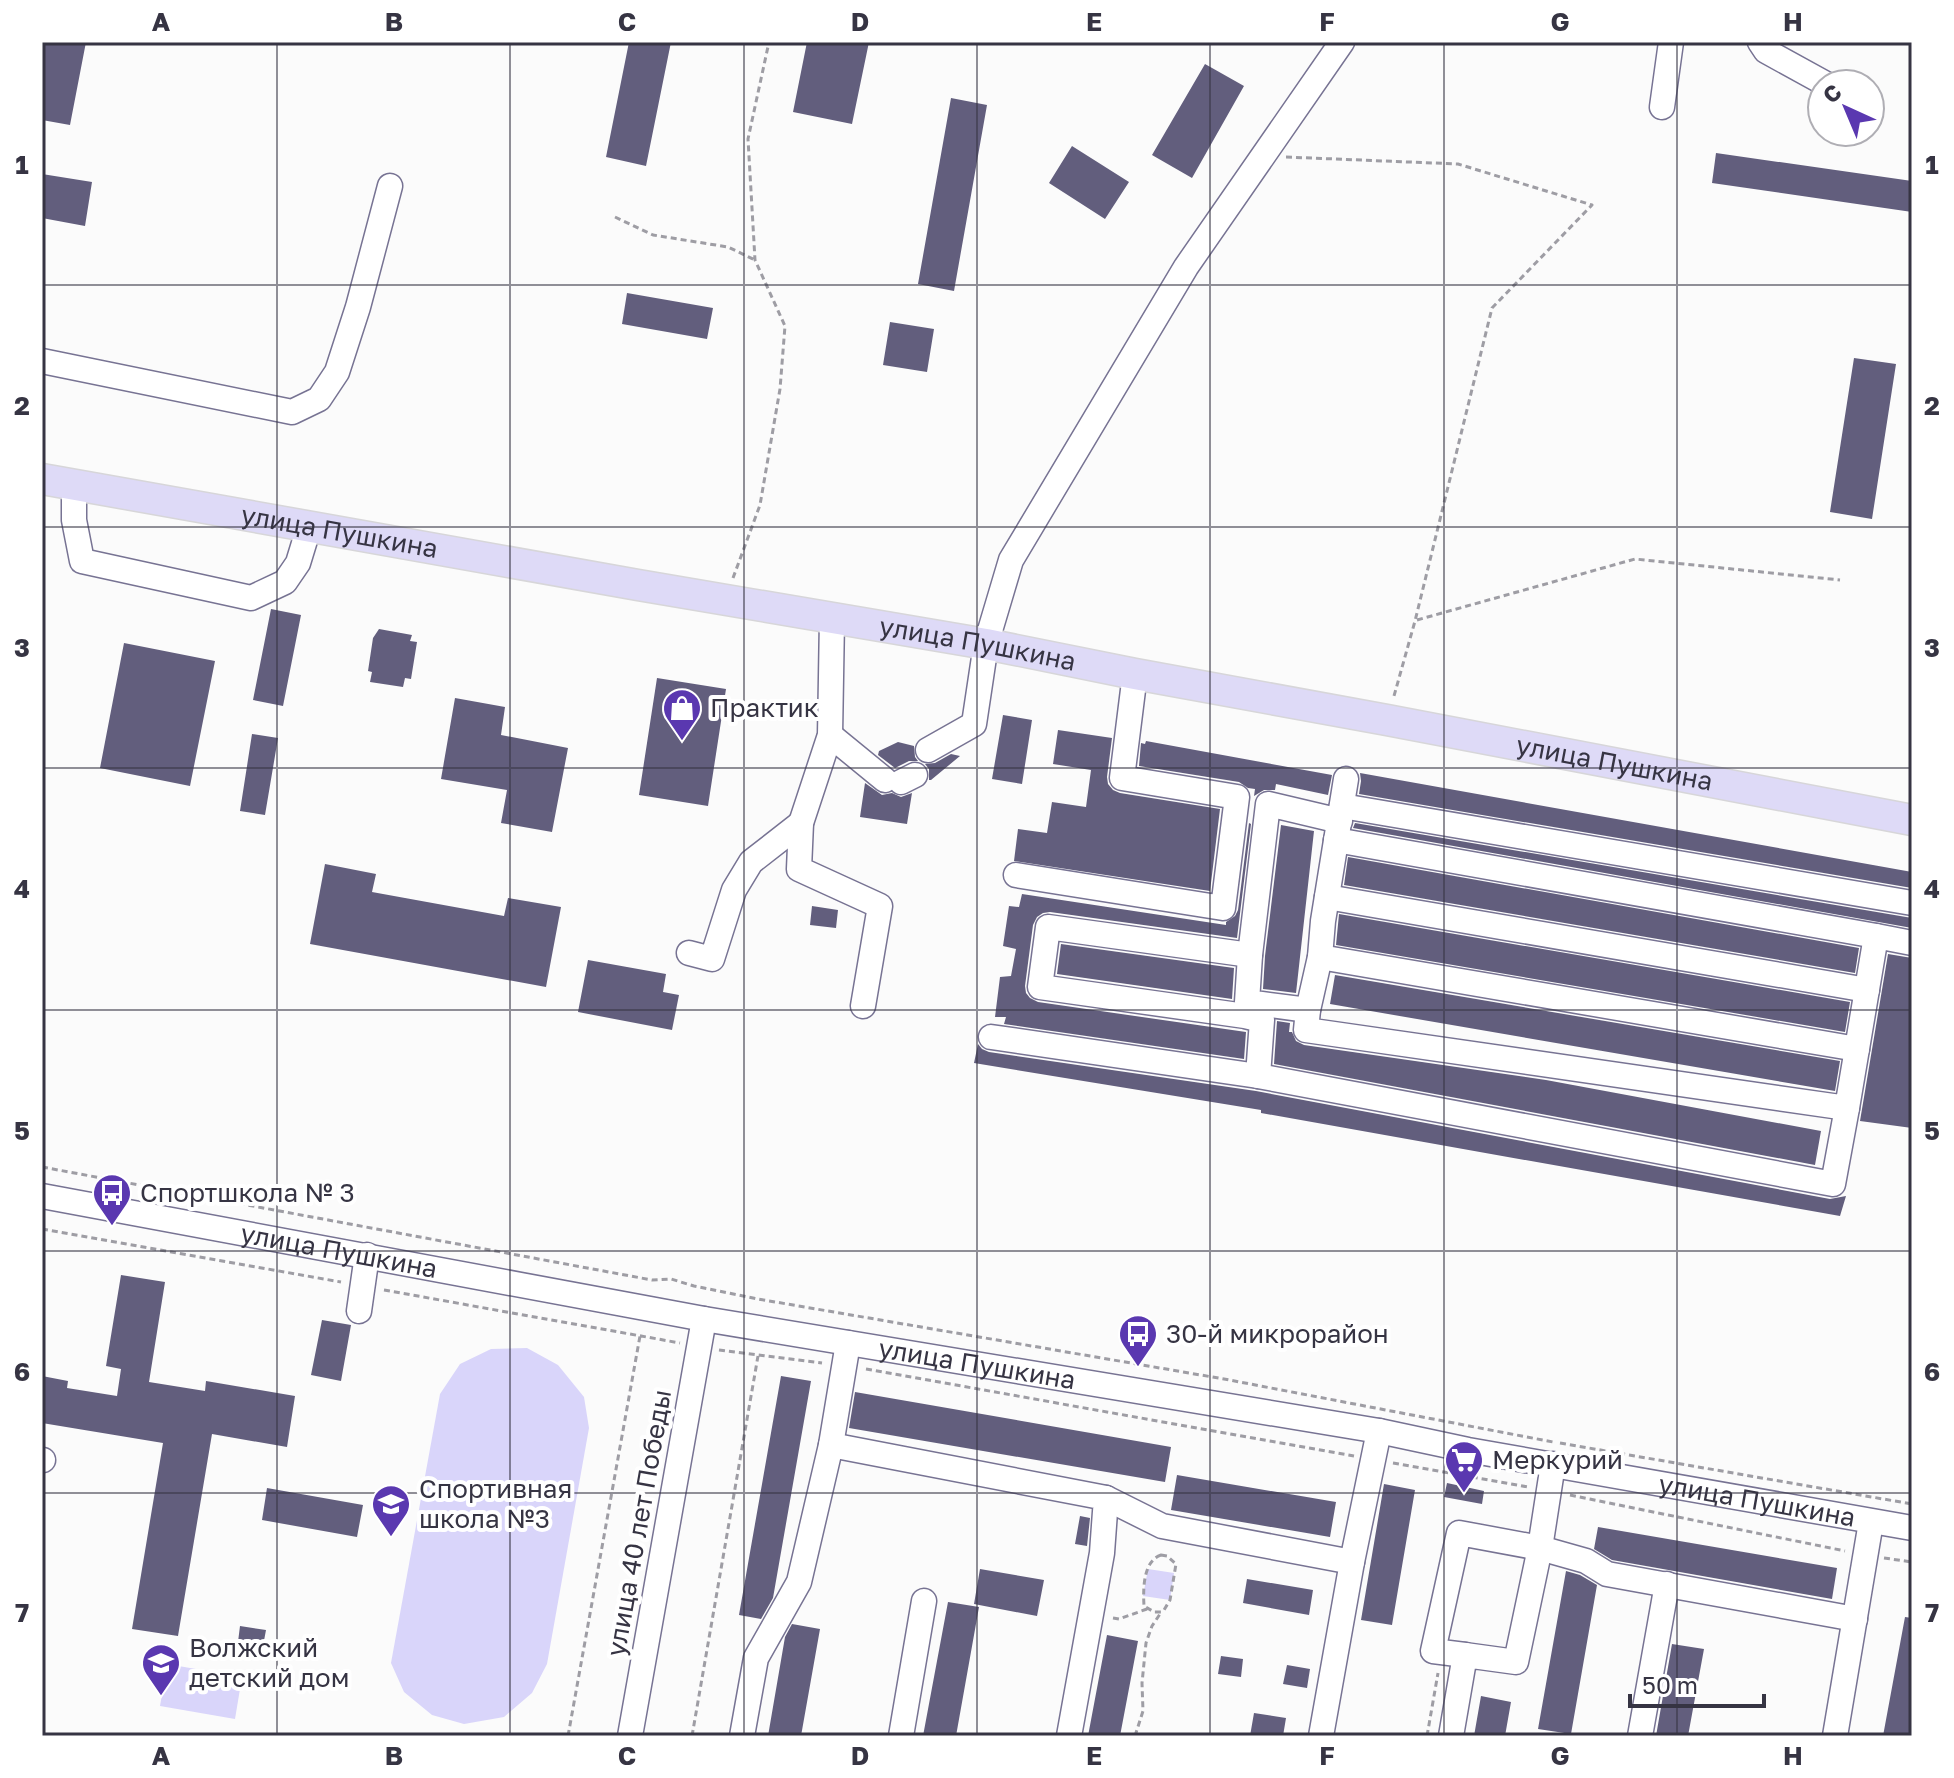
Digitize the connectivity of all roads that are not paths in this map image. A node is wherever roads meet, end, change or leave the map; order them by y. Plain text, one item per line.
1 (1342, 42) edge
2 (1671, 42) edge
3 (1760, 42) edge
4 (1806, 73) edge
5 (1662, 107) dead end
6 (390, 186) dead end
7 (42, 361) edge
8 (42, 479) edge
9 (74, 485) junction
10 (309, 527) junction
11 (832, 619) junction
12 (986, 644) junction
13 (1135, 674) junction
14 (830, 735) junction
15 (928, 750) dead end
16 (900, 779) dead end
17 (1346, 779) dead end
18 (1237, 797) junction
19 (1268, 804) junction
20 (1912, 820) edge
21 (1339, 822) junction
22 (801, 823) junction
23 (1016, 875) dead end
24 (1327, 897) junction
25 (1912, 903) edge
26 (1876, 936) junction
27 (1912, 943) edge
28 (689, 953) dead end
29 (1250, 955) junction
30 (1320, 957) junction
31 (1867, 990) junction
32 (863, 1006) dead end
33 (1246, 1009) junction
34 (1308, 1010) junction
35 (991, 1037) dead end
36 (1857, 1049) junction
37 (1258, 1076) junction
38 (1847, 1108) junction
39 (42, 1196) edge
40 (367, 1255) junction
41 (359, 1311) dead end
42 (704, 1319) junction
43 (846, 1354) junction
44 (1379, 1431) junction
45 (831, 1445) junction
46 (1553, 1464) junction
47 (1106, 1498) junction
48 (1871, 1522) junction
49 (1912, 1528) edge
50 (1540, 1548) junction
51 (1352, 1562) junction
52 (1667, 1584) junction
53 (924, 1601) dead end
54 (1855, 1619) junction
55 (1465, 1655) junction
56 (630, 1736) edge
57 (742, 1736) edge
58 (901, 1736) edge
59 (1069, 1736) edge
60 (1321, 1736) edge
61 (1451, 1736) edge
62 (1640, 1736) edge
63 (1835, 1736) edge

1 - 12 street
2 - 5 street
3 - 4 street
6 - 7 street
8 - 9 main road, улица Пушкина
9 - 10 main road, улица Пушкина
9 - 10 street
10 - 11 main road, улица Пушкина
11 - 12 main road, улица Пушкина
11 - 14 street
12 - 13 main road, улица Пушкина
12 - 15 street
13 - 18 street
13 - 20 main road, улица Пушкина
14 - 16 street
14 - 22 street
17 - 21 street
18 - 19 street
18 - 23 street
19 - 21 street
19 - 29 street
21 - 24 street
21 - 25 street
21 - 26 street
22 - 28 street
22 - 32 street
24 - 30 street
24 - 31 street
26 - 27 street
26 - 31 street
29 - 33 street
29 - 33 street
30 - 34 street
30 - 36 street
31 - 36 street
33 - 34 street
33 - 37 street
34 - 38 street
35 - 37 street
36 - 38 street
37 - 38 street
39 - 40 street, улица Пушкина
40 - 41 street
40 - 42 street, улица Пушкина
42 - 43 street, улица Пушкина
42 - 56 street, улица 40 лет Победы
43 - 44 street, улица Пушкина
43 - 45 street
44 - 46 street, улица Пушкина
44 - 51 street
45 - 47 street
45 - 57 street
46 - 48 street, улица Пушкина
46 - 50 street
47 - 51 street
47 - 59 street
48 - 49 street, улица Пушкина
48 - 54 street
50 - 52 street
50 - 55 street
50 - 55 street
51 - 60 street
52 - 54 street
52 - 62 street
53 - 58 street
54 - 63 street
55 - 61 street

